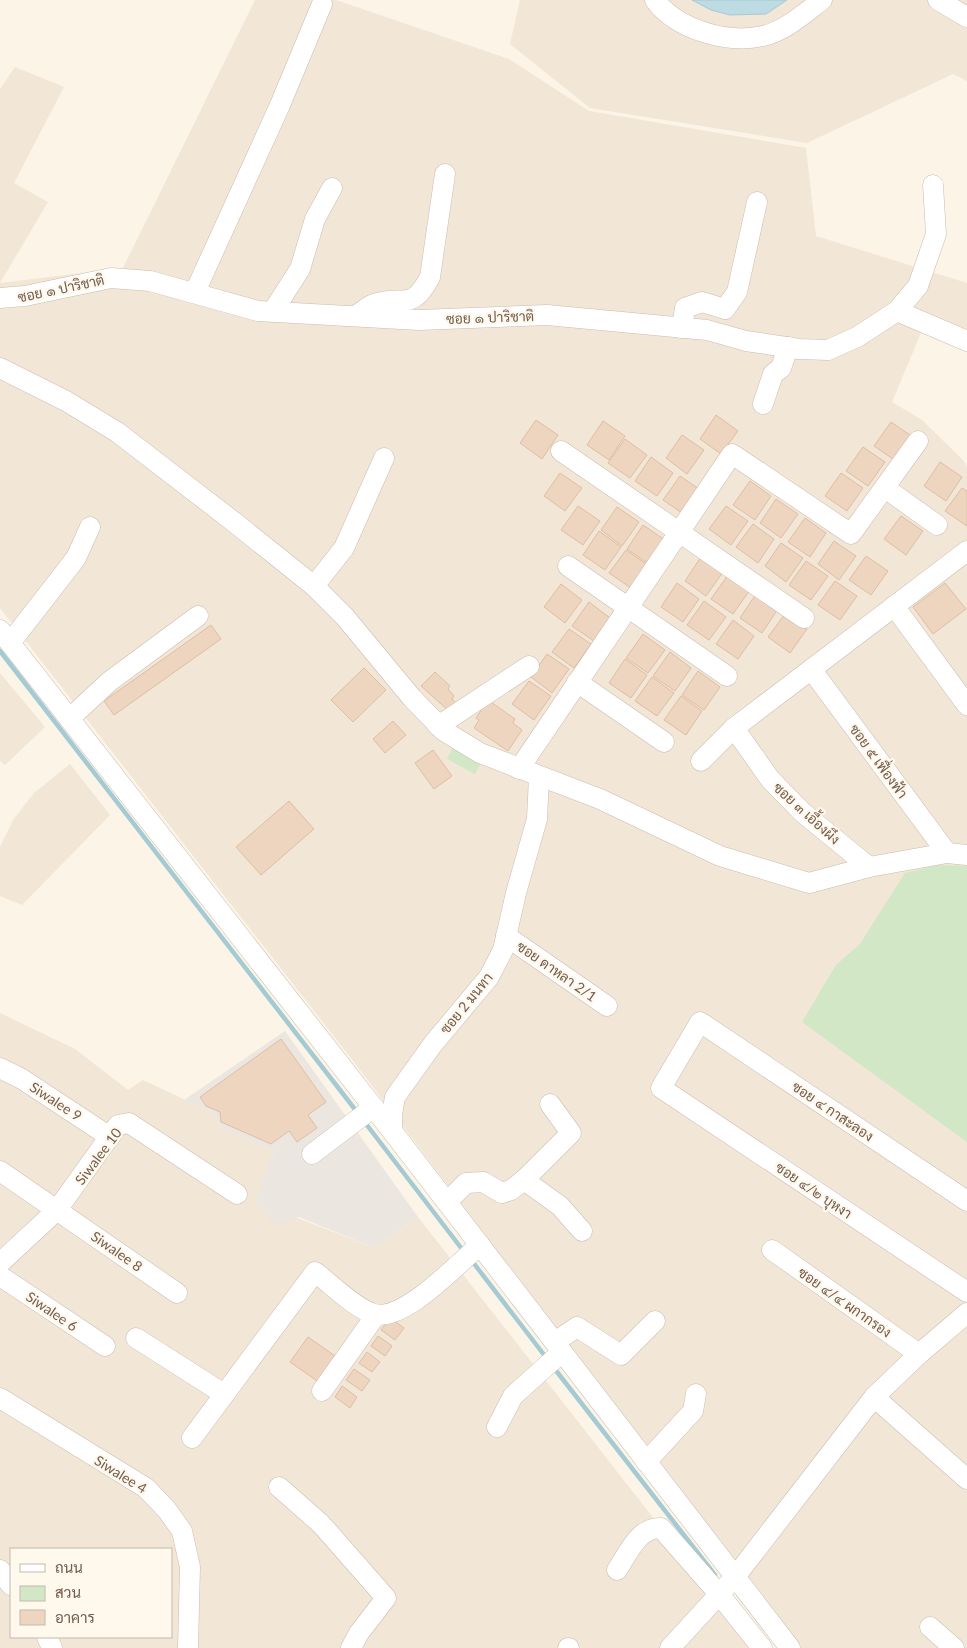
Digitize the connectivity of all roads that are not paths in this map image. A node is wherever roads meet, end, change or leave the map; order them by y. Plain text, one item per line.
1 (656, 0) edge
2 (822, 0) edge
3 (938, 0) edge
4 (322, 4) dead end
5 (967, 17) edge
6 (445, 174) dead end
7 (933, 185) dead end
8 (332, 188) dead end
9 (756, 202) dead end
10 (195, 292) junction
11 (0, 298) edge
12 (897, 310) junction
13 (273, 311) junction
14 (355, 316) junction
15 (682, 328) junction
16 (967, 341) edge
17 (788, 348) junction
18 (0, 368) edge
19 (763, 404) dead end
20 (918, 441) dead end
21 (561, 451) dead end
22 (384, 458) dead end
23 (885, 488) junction
24 (937, 525) dead end
25 (90, 527) dead end
26 (679, 532) junction
27 (967, 551) edge
28 (568, 566) dead end
29 (314, 586) junction
30 (629, 606) junction
31 (894, 606) junction
32 (198, 616) dead end
33 (804, 618) dead end
34 (5, 636) edge
35 (529, 666) dead end
36 (811, 668) junction
37 (727, 676) dead end
38 (577, 682) junction
39 (967, 705) edge
40 (69, 719) junction
41 (438, 726) junction
42 (734, 728) junction
43 (664, 742) dead end
44 (700, 761) dead end
45 (518, 769) junction
46 (539, 777) junction
47 (947, 852) junction
48 (967, 855) edge
49 (869, 867) junction
50 (506, 936) junction
51 (607, 1006) dead end
52 (0, 1068) edge
53 (661, 1088) joint
54 (550, 1104) dead end
55 (370, 1110) junction
56 (392, 1131) junction
57 (110, 1137) junction
58 (312, 1154) dead end
59 (0, 1171) edge
60 (524, 1180) junction
61 (237, 1194) dead end
62 (967, 1201) edge
63 (447, 1202) junction
64 (57, 1210) junction
65 (582, 1231) dead end
66 (772, 1250) dead end
67 (472, 1253) junction
68 (0, 1263) edge
69 (0, 1276) edge
70 (967, 1292) edge
71 (177, 1293) dead end
72 (376, 1314) junction
73 (655, 1321) dead end
74 (963, 1324) edge
75 (136, 1338) dead end
76 (104, 1346) dead end
77 (558, 1347) junction
78 (918, 1354) junction
79 (322, 1392) dead end
80 (224, 1394) junction
81 (696, 1394) dead end
82 (874, 1397) junction
83 (0, 1398) edge
84 (497, 1427) dead end
85 (192, 1438) dead end
86 (646, 1462) junction
87 (967, 1479) edge
88 (278, 1487) dead end
89 (0, 1570) edge
90 (617, 1570) dead end
91 (734, 1577) junction
92 (10, 1584) edge
93 (719, 1594) junction
94 (930, 1627) dead end
95 (188, 1648) edge
96 (351, 1648) edge
97 (670, 1648) edge
98 (762, 1648) edge
99 (790, 1648) edge
100 (954, 1648) edge

1 - 2 street
3 - 5 street
4 - 10 street
6 - 14 street
7 - 12 street, ซอย ๑ ปาริชาติ
8 - 13 street
9 - 15 street
10 - 11 street, ซอย ๑ ปาริชาติ
10 - 13 street, ซอย ๑ ปาริชาติ
12 - 16 street
12 - 17 street, ซอย ๑ ปาริชาติ
13 - 14 street, ซอย ๑ ปาริชาติ
14 - 15 street, ซอย ๑ ปาริชาติ
15 - 17 street, ซอย ๑ ปาริชาติ
17 - 19 street
18 - 29 street
20 - 23 street
21 - 26 street
22 - 29 street
23 - 24 street
23 - 26 street
25 - 34 street
26 - 30 street
26 - 33 street
27 - 31 street
28 - 30 street
29 - 41 street
30 - 37 street
30 - 38 street
31 - 36 street
31 - 39 street
32 - 40 street
34 - 40 street
35 - 41 street
36 - 42 street
36 - 47 street, ซอย ๕ เฟื่องฟ้า
38 - 43 street
38 - 45 street
40 - 55 street
41 - 45 street
42 - 44 street
42 - 49 street, ซอย ๓ เอื้องผึง
45 - 46 street
46 - 49 street
46 - 50 street, ซอย 2 มนทา
47 - 48 street
47 - 49 street
50 - 51 street, ซอย ดาหลา 2/1
50 - 56 street, ซอย 2 มนทา
52 - 57 street, Siwalee 9
53 - 62 street, ซอย ๔ กาสะลอง
53 - 70 street, ซอย ๔/๒ บุหงา
54 - 60 street
55 - 56 street
55 - 58 street
56 - 63 street
57 - 61 street, Siwalee 10
57 - 64 street, Siwalee 10
59 - 64 street, Siwalee 8
60 - 63 street
60 - 65 street
63 - 67 street
64 - 68 street, Siwalee 10
64 - 71 street, Siwalee 8
66 - 78 street, ซอย ๔/๔ ผกากรอง
67 - 72 street
67 - 77 street
69 - 76 street, Siwalee 6
72 - 79 street
72 - 80 street
73 - 77 street
74 - 78 street
75 - 80 street
77 - 84 street
77 - 86 street
78 - 82 street
80 - 85 street
81 - 86 street
82 - 87 street
82 - 91 street
83 - 95 street, Siwalee 4
86 - 91 street
88 - 96 street
89 - 92 street
90 - 93 street
91 - 93 street
91 - 99 street
93 - 97 street
93 - 98 street
94 - 100 street

